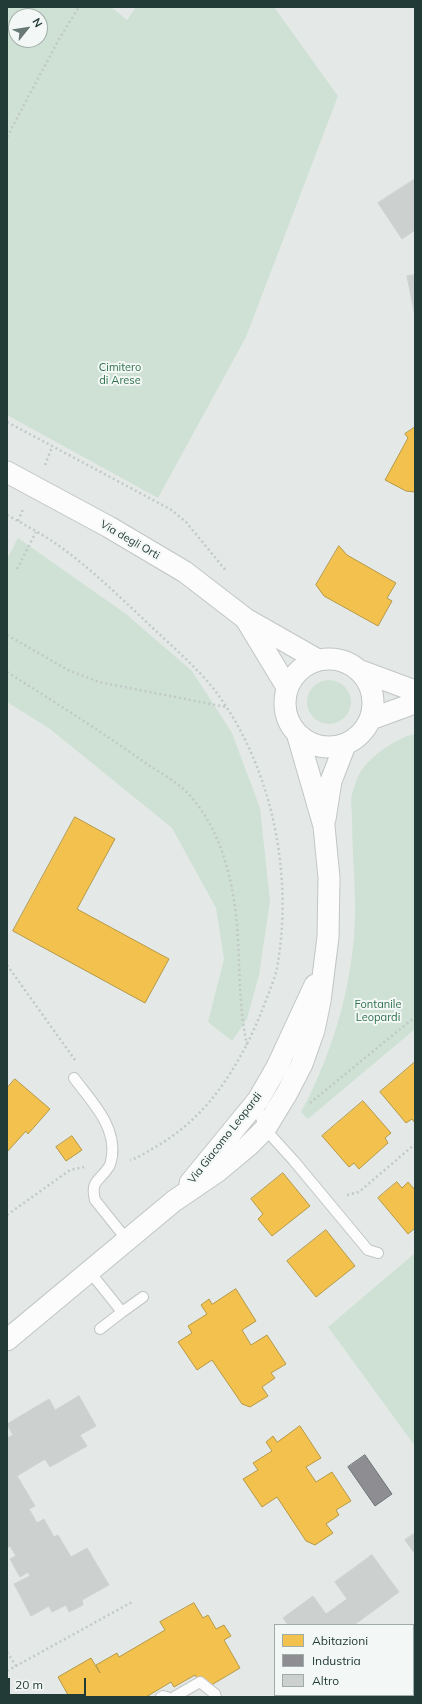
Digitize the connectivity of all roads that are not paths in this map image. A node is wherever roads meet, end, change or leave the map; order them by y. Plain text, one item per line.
1 (7, 472) edge
2 (246, 619) junction
3 (318, 660) junction
4 (361, 671) junction
5 (287, 687) junction
6 (414, 692) edge
7 (371, 718) junction
8 (298, 736) junction
9 (345, 745) junction
10 (324, 826) junction
11 (324, 965) junction
12 (74, 1078) dead end
13 (258, 1100) junction
14 (265, 1130) junction
15 (174, 1201) junction
16 (128, 1240) junction
17 (378, 1253) dead end
18 (90, 1272) junction
19 (144, 1297) dead end
20 (122, 1312) junction
21 (100, 1329) dead end
22 (7, 1340) edge
23 (161, 1697) edge
24 (167, 1697) edge
25 (174, 1697) edge
26 (216, 1697) edge

1 - 2 street, Via degli Orti
2 - 3 street, Via degli Orti
2 - 5 street, Via degli Orti
3 - 4 street
3 - 5 street
4 - 6 street
4 - 7 street
5 - 8 street
6 - 7 street
7 - 9 street
8 - 9 street
8 - 10 street, Via Giacomo Leopardi
9 - 10 street, Via Giacomo Leopardi
10 - 11 street, Via Giacomo Leopardi
11 - 13 street, Via Giacomo Leopardi
11 - 14 street, Via Giacomo Leopardi
12 - 16 lane
13 - 14 lane
13 - 15 street, Via Giacomo Leopardi
14 - 15 street, Via Giacomo Leopardi
14 - 17 lane
15 - 16 street, Via Giacomo Leopardi
16 - 18 street, Via Giacomo Leopardi
18 - 20 lane
18 - 22 street, Via Giacomo Leopardi
19 - 20 lane
20 - 21 lane
23 - 24 lane
25 - 26 lane

